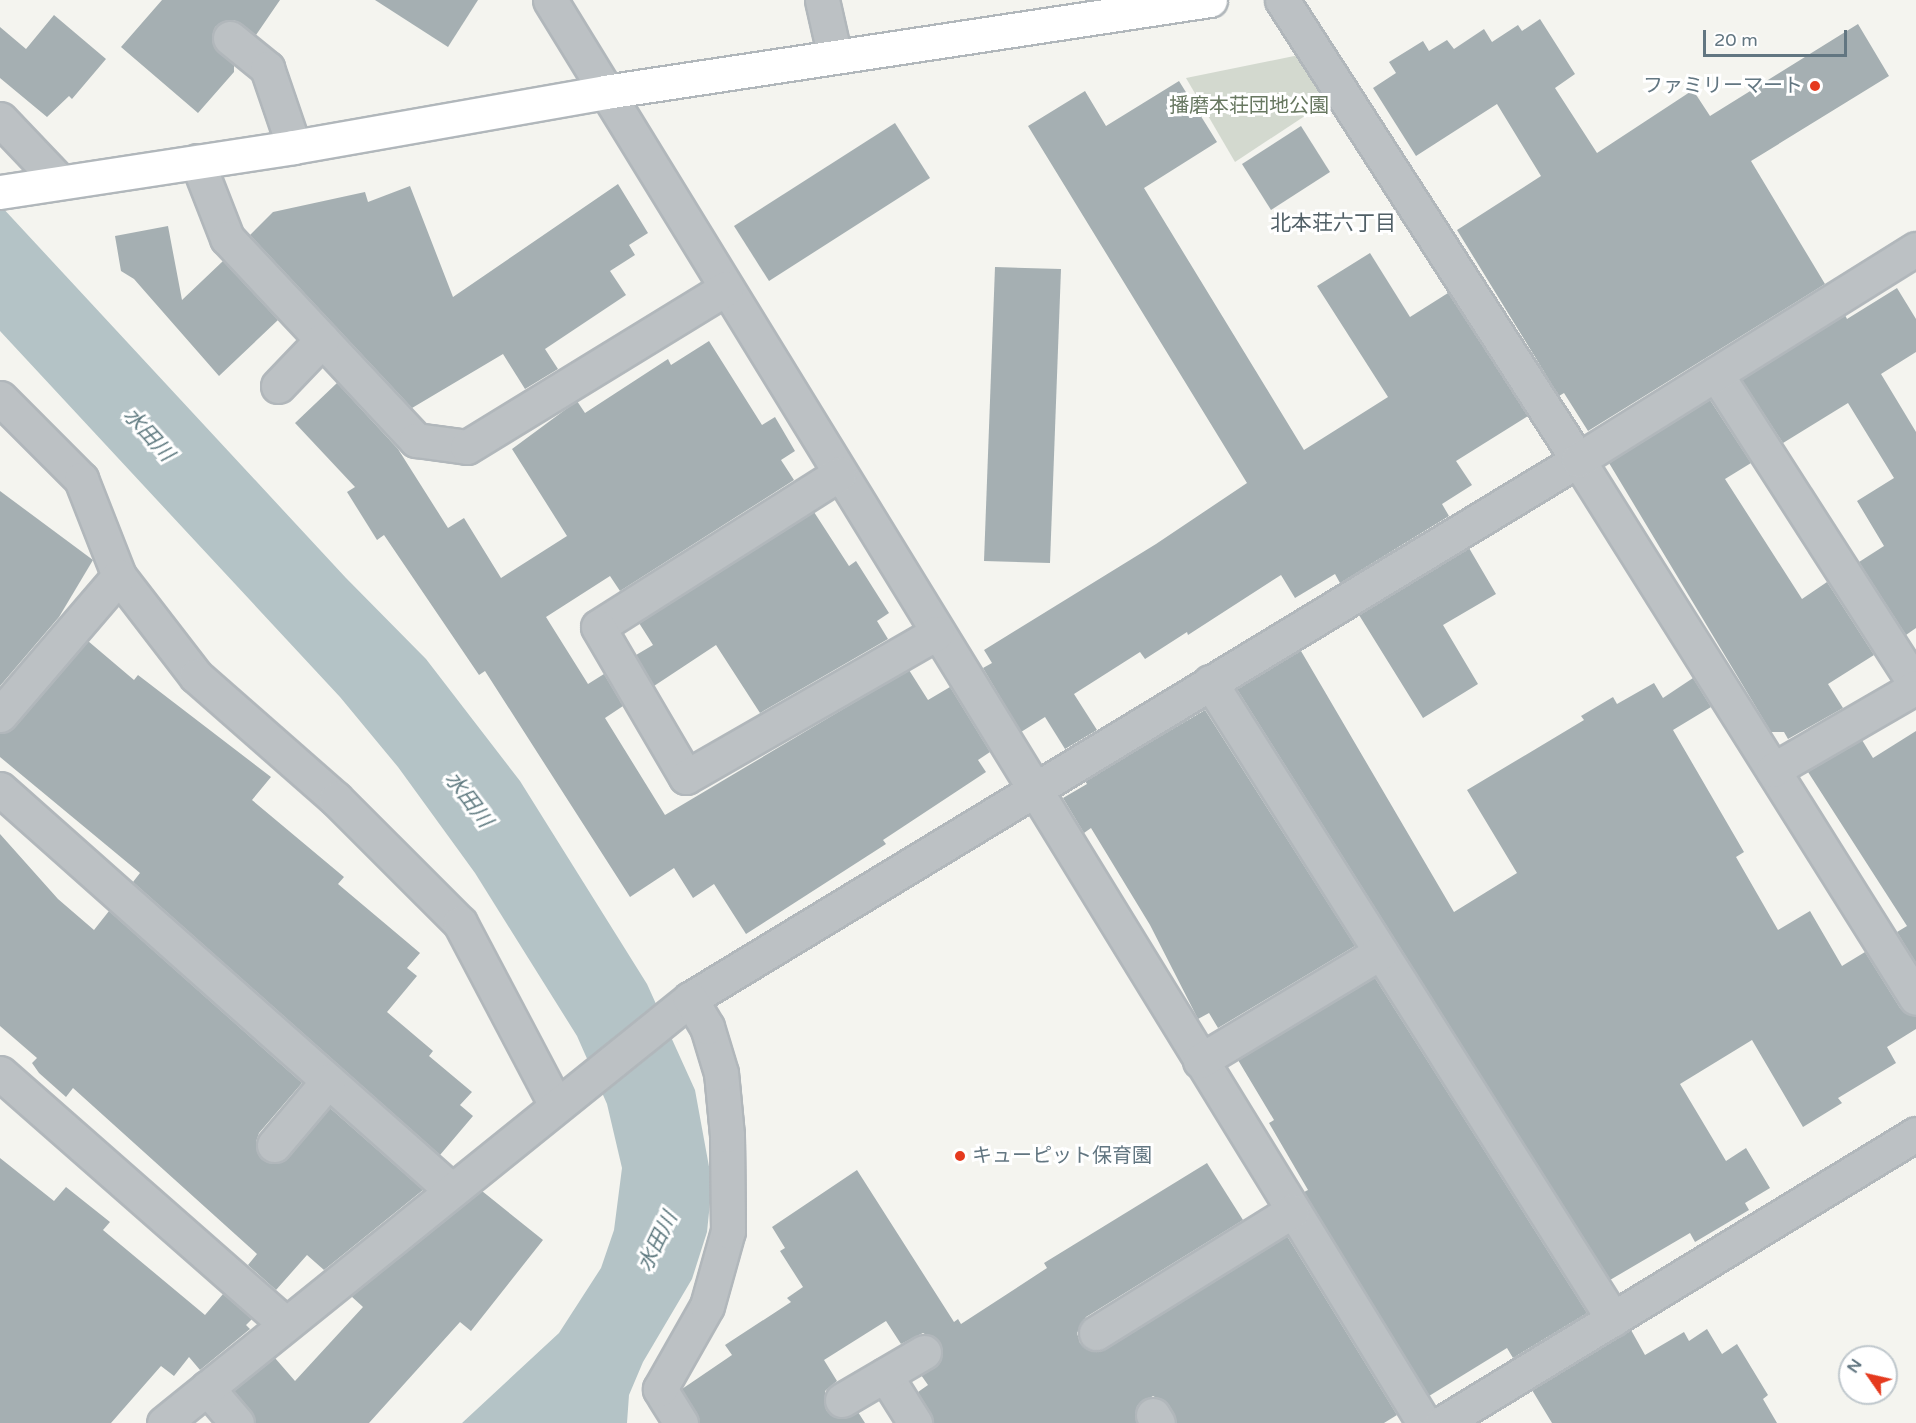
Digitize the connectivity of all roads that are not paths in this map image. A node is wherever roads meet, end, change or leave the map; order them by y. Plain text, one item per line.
1 (550, 0) edge
2 (822, 0) edge
3 (1210, 0) edge
4 (1282, 0) edge
5 (230, 38) dead end
6 (836, 57) junction
7 (605, 92) junction
8 (0, 119) edge
9 (294, 147) junction
10 (198, 161) junction
11 (60, 182) junction
12 (0, 192) edge
13 (1916, 249) edge
14 (726, 288) junction
15 (322, 340) junction
16 (1716, 374) junction
17 (278, 386) dead end
18 (0, 398) edge
19 (1578, 460) junction
20 (839, 474) junction
21 (118, 576) junction
22 (936, 633) junction
23 (1210, 682) junction
24 (1916, 687) edge
25 (0, 715) edge
26 (1773, 770) junction
27 (0, 789) edge
28 (1032, 790) junction
29 (1381, 952) junction
30 (1916, 998) edge
31 (690, 999) junction
32 (1200, 1061) junction
33 (0, 1073) edge
34 (328, 1081) junction
35 (555, 1103) junction
36 (1916, 1134) edge
37 (274, 1145) dead end
38 (450, 1190) junction
39 (1292, 1211) junction
40 (1613, 1319) junction
41 (285, 1323) junction
42 (1096, 1333) dead end
43 (924, 1352) dead end
44 (885, 1375) junction
45 (207, 1388) junction
46 (842, 1400) dead end
47 (164, 1423) edge
48 (237, 1423) edge
49 (681, 1423) edge
50 (915, 1423) edge
51 (1424, 1423) edge
52 (1442, 1423) edge

1 - 7 street
2 - 6 street
3 - 6 street
4 - 19 street
5 - 9 street
6 - 7 street
7 - 9 street
7 - 14 street
8 - 11 street
9 - 10 street
10 - 11 street
10 - 15 street
11 - 12 street
13 - 16 street
14 - 15 street
14 - 20 street
15 - 17 street
16 - 19 street
16 - 24 street
18 - 21 street
19 - 23 street
19 - 26 street
20 - 22 street
20 - 22 street
21 - 25 street
21 - 35 street
22 - 28 street
23 - 28 street
23 - 29 street
24 - 26 street
26 - 30 street
27 - 34 street
28 - 31 street
28 - 32 street
29 - 32 street
29 - 40 street
31 - 35 street
31 - 49 street
32 - 39 street
33 - 41 street
34 - 37 street
34 - 38 street
35 - 38 street
36 - 40 street
38 - 41 street
39 - 42 street
39 - 51 street
40 - 52 street
41 - 45 street
43 - 44 street
44 - 46 street
44 - 50 street
45 - 47 street
45 - 48 street

